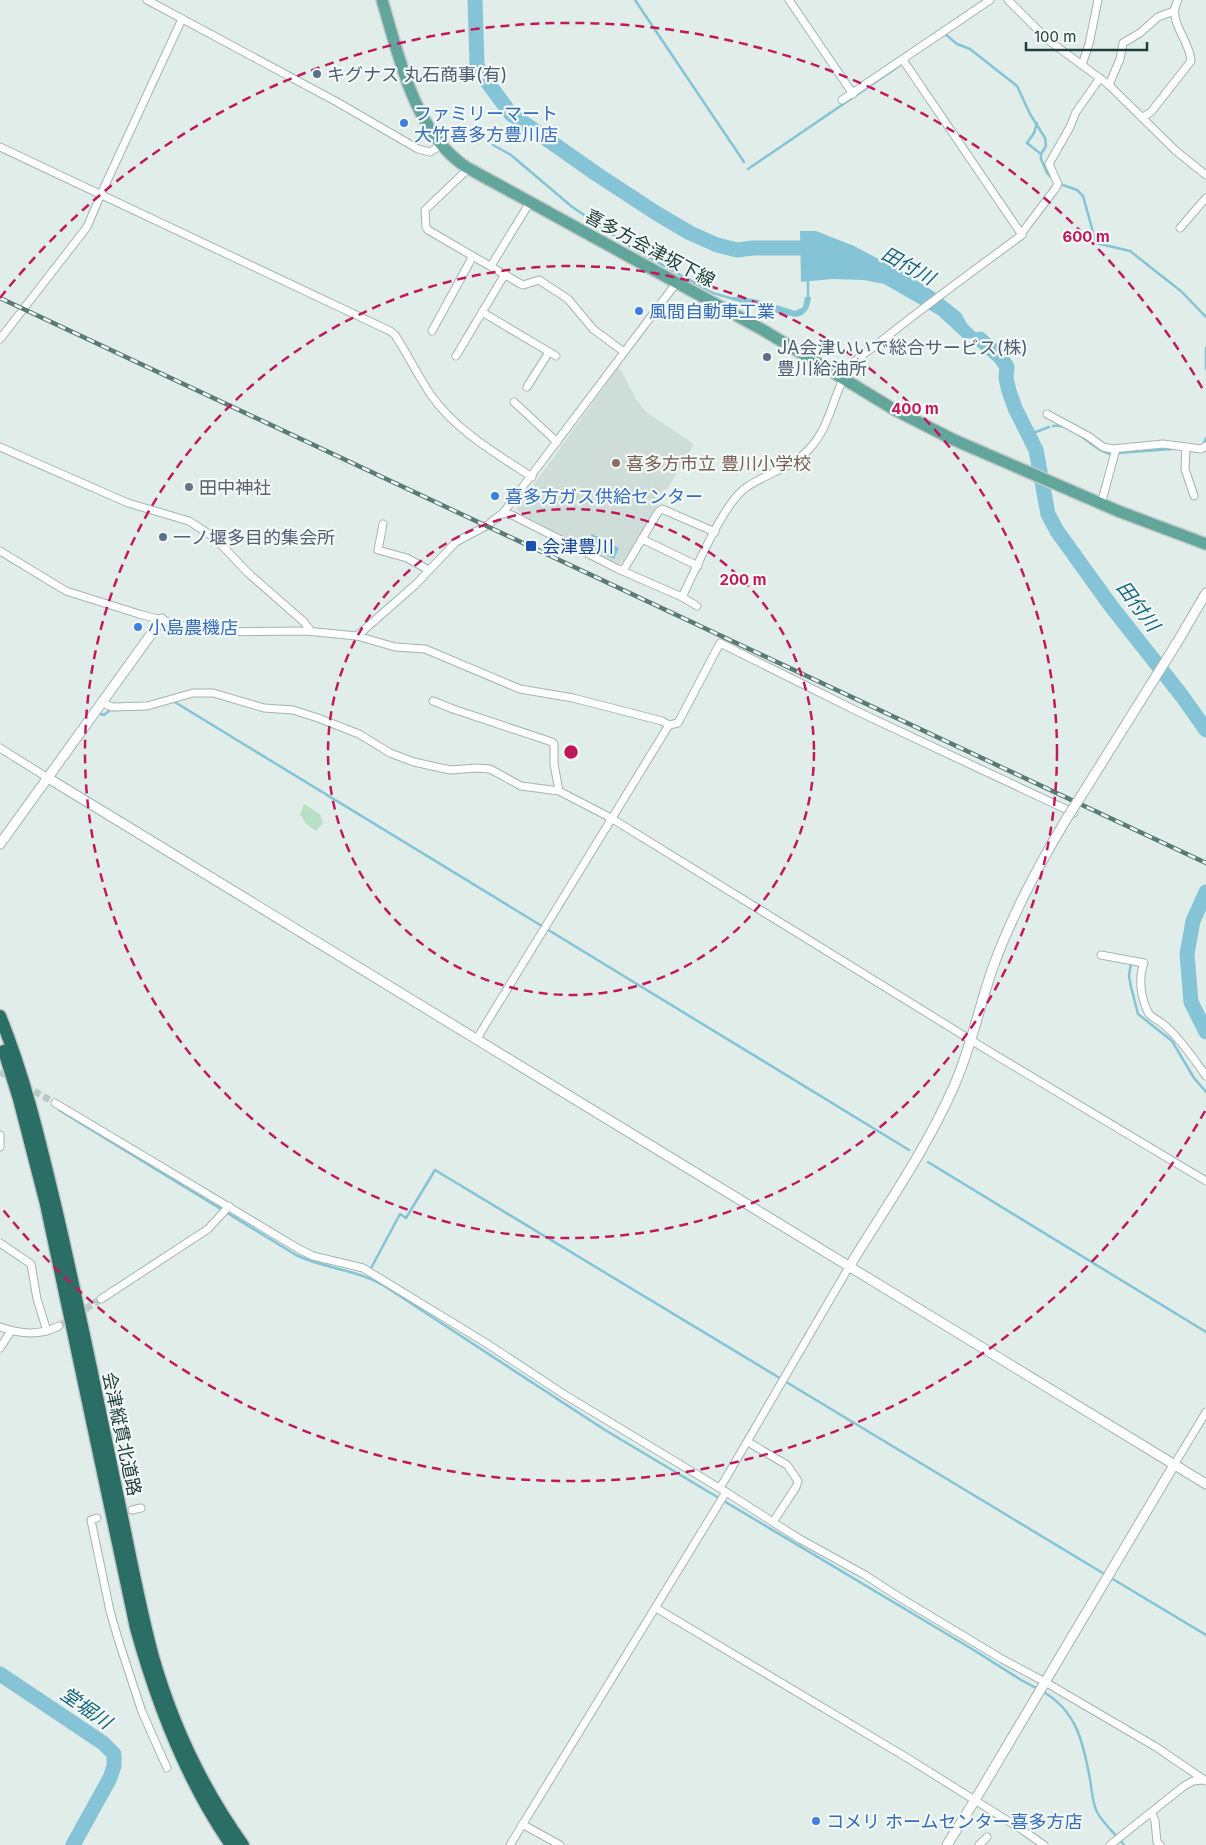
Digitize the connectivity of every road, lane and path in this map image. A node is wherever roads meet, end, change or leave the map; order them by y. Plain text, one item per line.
1 (146, 0) edge
2 (382, 0) edge
3 (789, 0) edge
4 (990, 0) edge
5 (1008, 0) edge
6 (1098, 0) edge
7 (1178, 0) edge
8 (1174, 11) junction
9 (182, 19) junction
10 (903, 60) junction
11 (1082, 65) junction
12 (1100, 78) junction
13 (1109, 85) junction
14 (853, 94) junction
15 (842, 100) dead end
16 (1143, 118) junction
17 (441, 145) junction
18 (0, 147) edge
19 (468, 168) junction
20 (1206, 175) edge
21 (101, 194) junction
22 (1206, 198) edge
23 (530, 202) junction
24 (1180, 228) dead end
25 (1021, 234) junction
26 (473, 256) junction
27 (491, 266) junction
28 (505, 274) junction
29 (677, 282) junction
30 (482, 312) junction
31 (432, 331) dead end
32 (0, 339) edge
33 (624, 352) junction
34 (456, 356) dead end
35 (844, 379) junction
36 (527, 387) dead end
37 (514, 402) dead end
38 (1047, 414) dead end
39 (557, 442) junction
40 (1206, 446) edge
41 (0, 447) edge
42 (1186, 447) junction
43 (1116, 448) junction
44 (532, 476) junction
45 (1194, 496) dead end
46 (1101, 504) junction
47 (504, 513) junction
48 (383, 524) dead end
49 (715, 532) junction
50 (642, 539) junction
51 (1206, 544) edge
52 (0, 551) edge
53 (698, 566) junction
54 (429, 570) junction
55 (623, 571) junction
56 (1206, 592) edge
57 (682, 597) junction
58 (697, 606) dead end
59 (162, 619) junction
60 (311, 631) junction
61 (357, 636) junction
62 (433, 701) dead end
63 (103, 703) junction
64 (669, 725) junction
65 (0, 748) edge
66 (48, 778) junction
67 (559, 791) junction
68 (1070, 815) junction
69 (611, 818) junction
70 (0, 844) edge
71 (1101, 955) dead end
72 (0, 1016) edge
73 (0, 1038) edge
74 (476, 1040) junction
75 (970, 1040) junction
76 (1206, 1076) edge
77 (55, 1103) tunnel mouth
78 (0, 1135) edge
79 (0, 1147) edge
80 (1206, 1182) edge
81 (229, 1206) junction
82 (0, 1243) edge
83 (849, 1267) junction
84 (101, 1299) tunnel mouth
85 (0, 1326) edge
86 (59, 1326) tunnel mouth
87 (11, 1331) junction
88 (47, 1331) junction
89 (0, 1348) edge
90 (1206, 1412) edge
91 (748, 1442) junction
92 (1174, 1465) junction
93 (1206, 1484) edge
94 (723, 1490) junction
95 (140, 1508) dead end
96 (132, 1510) dead end
97 (98, 1518) dead end
98 (773, 1522) junction
99 (656, 1608) junction
100 (1045, 1682) junction
101 (166, 1768) dead end
102 (1206, 1781) edge
103 (975, 1800) junction
104 (1152, 1813) junction
105 (522, 1824) junction
106 (987, 1836) dead end
107 (232, 1845) edge
108 (243, 1845) edge
109 (510, 1845) edge
110 (560, 1845) edge
111 (947, 1845) edge
112 (979, 1845) edge
113 (1044, 1845) edge
114 (1110, 1845) edge
115 (1160, 1845) edge

1 - 9 street
2 - 17 main road, 喜多方会津坂下線
3 - 14 street
4 - 10 street
5 - 11 street
6 - 11 street
7 - 8 street
8 - 13 street
8 - 16 street
9 - 17 street
9 - 21 street
10 - 14 street
10 - 25 street
11 - 12 street
12 - 13 street
12 - 25 street
13 - 16 street
14 - 15 street
16 - 20 street
17 - 19 main road, 喜多方会津坂下線
18 - 21 street
19 - 23 main road, 喜多方会津坂下線
19 - 26 street
21 - 32 street
21 - 44 street
22 - 24 street
23 - 27 street
23 - 29 main road, 喜多方会津坂下線
25 - 35 street
26 - 27 street
26 - 31 street
27 - 28 street
28 - 30 street
28 - 33 street
29 - 33 street
29 - 35 main road, 喜多方会津坂下線
30 - 34 street
30 - 36 street
33 - 39 street
35 - 46 main road, 喜多方会津坂下線
35 - 49 street
37 - 39 street
38 - 43 street
39 - 44 street
40 - 42 street
41 - 60 street
42 - 43 street
42 - 45 street
43 - 46 street
44 - 47 street
46 - 51 main road, 喜多方会津坂下線
47 - 54 street
47 - 55 street
48 - 54 street
49 - 50 street
49 - 53 street
50 - 53 street
50 - 55 street
52 - 59 street
53 - 57 street
54 - 61 street
55 - 57 street
56 - 68 street, bridge
57 - 58 street
59 - 60 street
59 - 63 street
60 - 61 street
61 - 64 street
62 - 67 street
63 - 66 street
63 - 67 street
64 - 68 street
64 - 69 street
65 - 66 street
66 - 70 street
66 - 74 street
67 - 69 street
68 - 75 street
69 - 74 street
69 - 75 street
71 - 76 street
72 - 108 highway, 会津縦貫北道路
73 - 107 highway, 会津縦貫北道路
74 - 83 street
75 - 80 street
75 - 83 street
77 - 81 street
78 - 79 street
81 - 84 street
81 - 94 street
82 - 88 street
83 - 91 street
83 - 92 street
85 - 87 street
86 - 88 street
87 - 88 street
87 - 89 street
90 - 92 street
91 - 94 street
91 - 98 street
92 - 93 street
92 - 100 street
94 - 98 street
94 - 99 street
95 - 96 street
97 - 101 street
98 - 100 street
99 - 103 street
99 - 105 street
100 - 102 street
100 - 103 street
102 - 104 street
103 - 111 street
103 - 113 street
104 - 114 street
104 - 115 street
105 - 109 street
105 - 110 street
106 - 112 street

